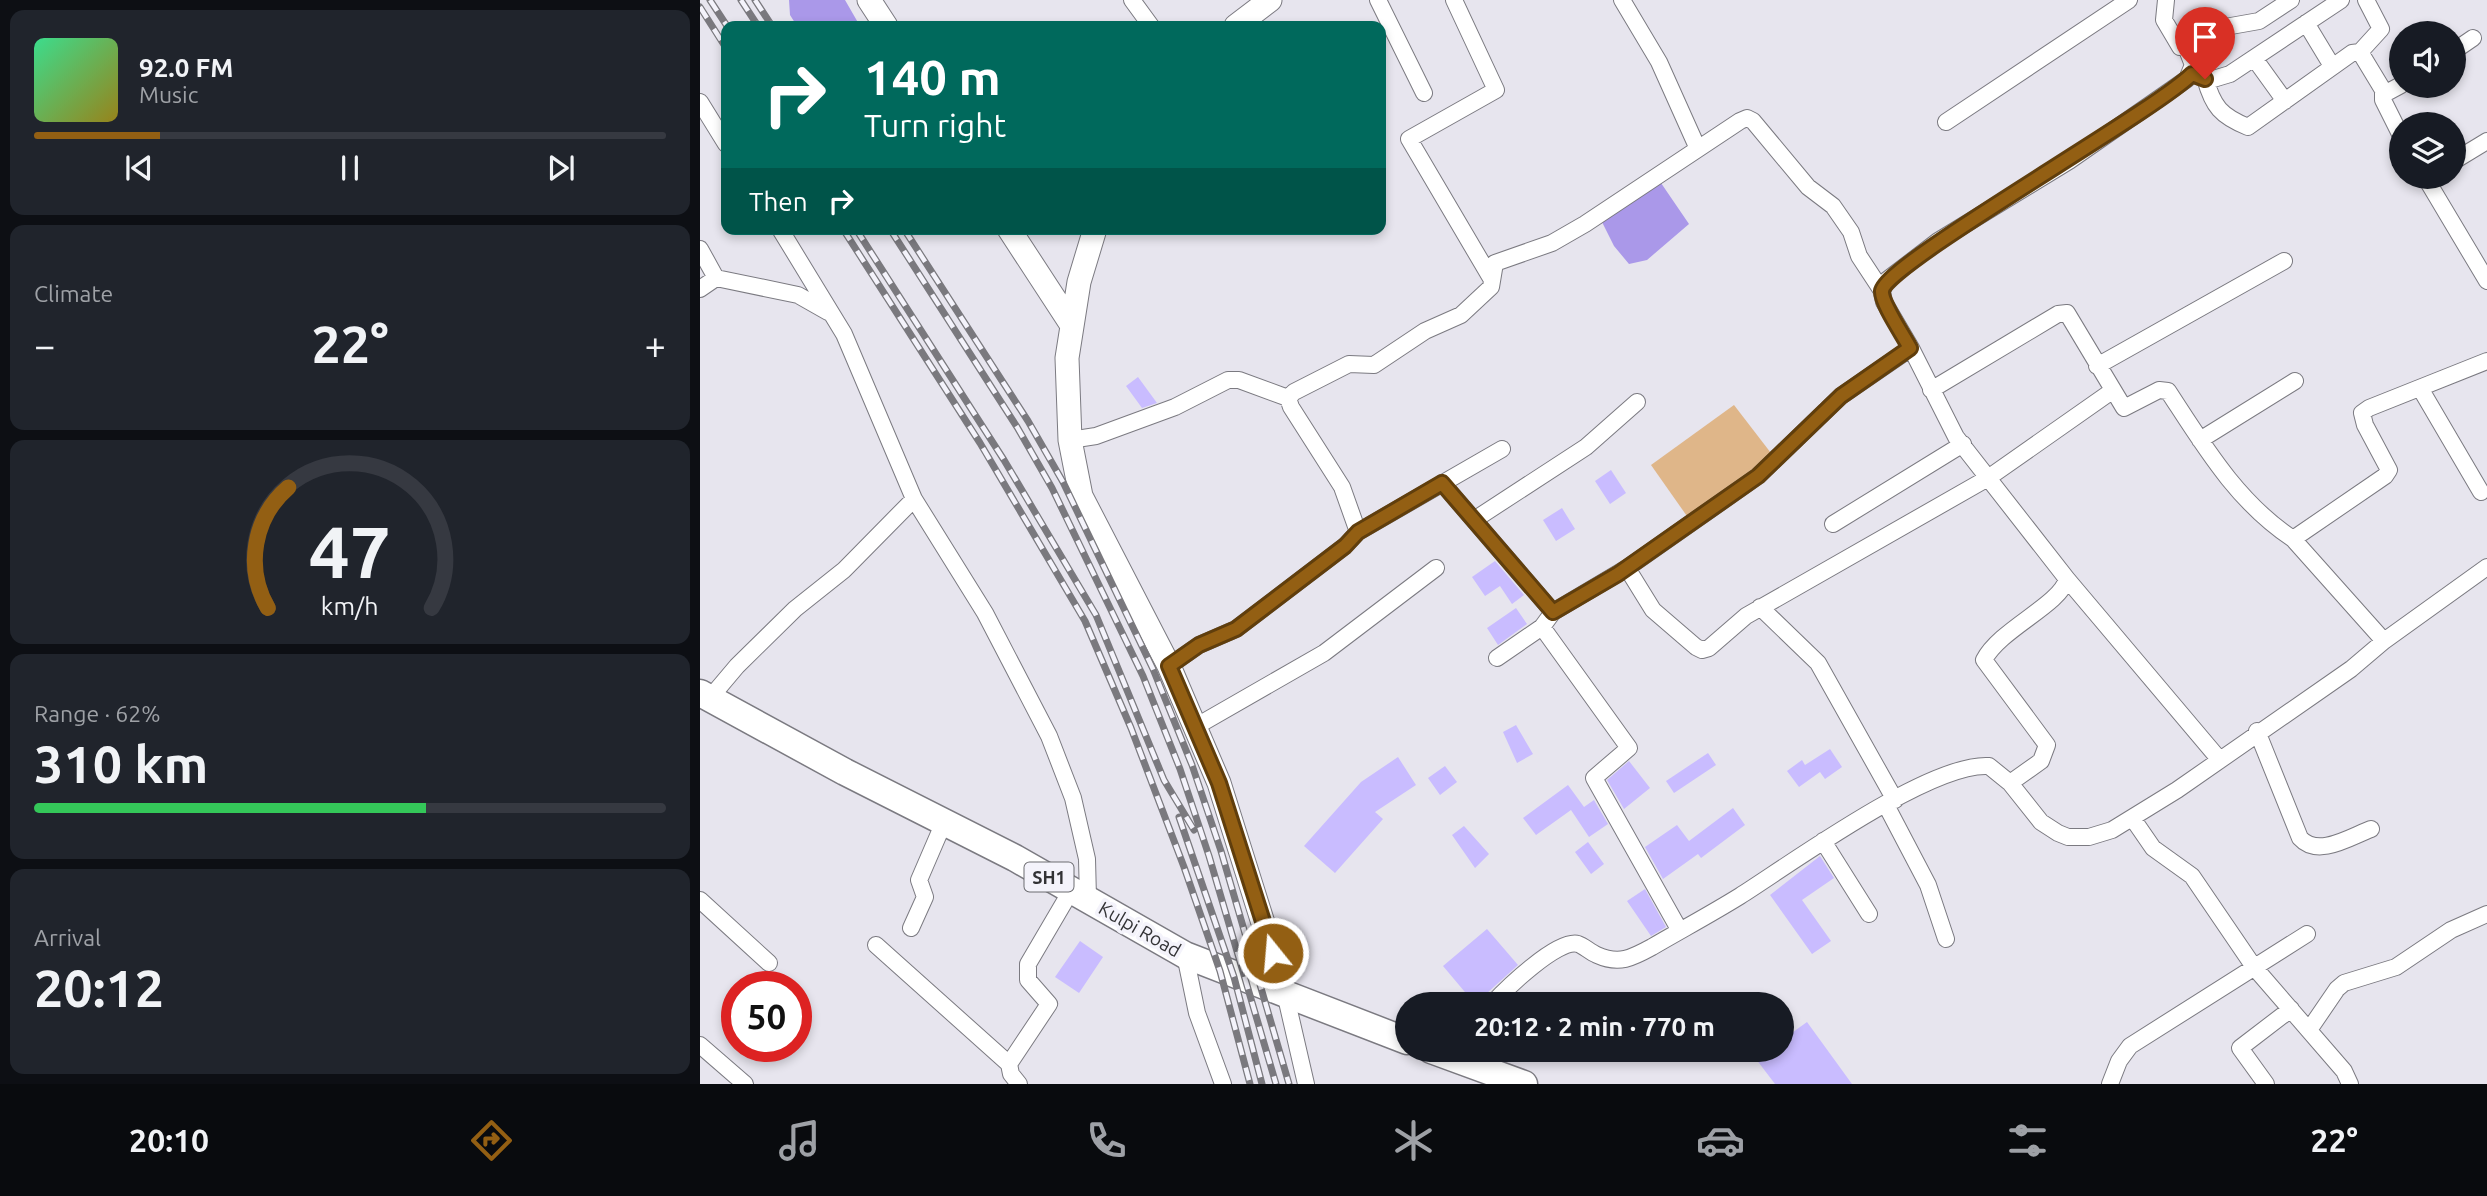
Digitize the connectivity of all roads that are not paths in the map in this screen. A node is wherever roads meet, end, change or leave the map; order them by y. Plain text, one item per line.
1 (869, 0) edge
2 (1132, 0) edge
3 (1270, 0) edge
4 (1378, 0) edge
5 (1454, 0) edge
6 (1622, 0) edge
7 (2129, 0) edge
8 (2166, 0) edge
9 (2291, 0) edge
10 (2341, 0) edge
11 (2366, 0) edge
12 (883, 21) edge
13 (1147, 21) edge
14 (1243, 21) edge
15 (2306, 23) junction
16 (2473, 38) dead end
17 (2466, 43) edge
18 (2186, 47) junction
19 (2360, 52) junction
20 (2254, 58) junction
21 (2332, 66) junction
22 (2199, 76) junction
23 (2383, 90) junction
24 (2389, 90) edge
25 (1424, 93) dead end
26 (2285, 101) junction
27 (700, 102) edge
28 (2389, 112) edge
29 (1946, 122) dead end
30 (721, 136) edge
31 (2487, 141) edge
32 (1698, 149) junction
33 (2466, 154) edge
34 (2432, 189) edge
35 (784, 235) edge
36 (1013, 235) edge
37 (1093, 235) edge
38 (700, 249) edge
39 (2284, 261) dead end
40 (2486, 276) edge
41 (716, 278) junction
42 (1493, 281) junction
43 (700, 289) edge
44 (1882, 291) junction
45 (834, 317) junction
46 (1071, 324) junction
47 (1910, 348) junction
48 (2487, 362) edge
49 (2097, 366) junction
50 (2295, 381) dead end
51 (2420, 388) junction
52 (1931, 390) junction
53 (2112, 391) junction
54 (1289, 398) junction
55 (1636, 402) dead end
56 (1070, 440) junction
57 (2200, 440) junction
58 (1962, 444) junction
59 (1502, 449) dead end
60 (1988, 478) junction
61 (1442, 483) junction
62 (2481, 492) dead end
63 (914, 499) junction
64 (1474, 520) junction
65 (1833, 524) dead end
66 (1358, 532) junction
67 (2293, 539) junction
68 (2487, 567) edge
69 (1437, 568) dead end
70 (1626, 568) junction
71 (2067, 579) junction
72 (1760, 607) junction
73 (1553, 612) junction
74 (1542, 627) junction
75 (2384, 642) junction
76 (1497, 658) dead end
77 (1169, 666) junction
78 (705, 696) edge
79 (1195, 727) junction
80 (2257, 732) junction
81 (2219, 759) junction
82 (2010, 783) junction
83 (1891, 803) junction
84 (2133, 819) junction
85 (944, 822) junction
86 (2371, 829) dead end
87 (1823, 841) junction
88 (1080, 894) junction
89 (700, 900) edge
90 (2487, 914) edge
91 (1869, 915) dead end
92 (911, 928) dead end
93 (1680, 931) junction
94 (2307, 934) dead end
95 (1946, 939) dead end
96 (876, 945) dead end
97 (1185, 956) junction
98 (769, 963) dead end
99 (2254, 967) junction
100 (1505, 992) edge
101 (1285, 993) junction
102 (2291, 1009) junction
103 (2309, 1030) junction
104 (1395, 1036) edge
105 (700, 1045) edge
106 (1469, 1062) edge
107 (1009, 1064) junction
108 (745, 1084) edge
109 (1019, 1084) edge
110 (1223, 1084) edge
111 (1306, 1084) edge
112 (1524, 1084) edge
113 (2110, 1084) edge
114 (2266, 1084) edge
115 (2350, 1084) edge

1 - 12 main road
2 - 13 street
3 - 14 main road
4 - 25 street
5 - 42 street
6 - 32 street
7 - 29 street
8 - 18 street
9 - 18 street
10 - 15 street
11 - 19 street
15 - 20 street
15 - 21 street
16 - 17 street
18 - 22 street
19 - 21 street
19 - 23 street
20 - 22 street
20 - 26 street
21 - 26 street
22 - 26 street
22 - 44 street
23 - 24 street
23 - 28 street
27 - 30 street
31 - 33 street
32 - 42 street
32 - 44 street
34 - 40 street
35 - 45 street
36 - 46 main road
37 - 46 main road
38 - 41 street
39 - 49 street
41 - 43 street
41 - 45 street
42 - 54 street
44 - 47 street
45 - 63 street
46 - 56 main road
47 - 52 street
47 - 70 street
48 - 51 street
49 - 52 street
49 - 53 street
50 - 57 street
51 - 62 street
51 - 67 street
52 - 58 street
53 - 57 street
53 - 60 street
54 - 56 street
54 - 66 street
55 - 64 street
56 - 77 main road
57 - 67 street
58 - 60 street
58 - 65 street
59 - 61 street
60 - 71 street
60 - 72 street
61 - 64 street
61 - 66 street
63 - 78 street
63 - 88 street
64 - 73 street
66 - 77 street
67 - 75 street
68 - 75 street
69 - 79 street
70 - 72 street
70 - 73 street
71 - 81 street
71 - 82 street
72 - 83 street
73 - 74 street
74 - 76 street
74 - 93 street
75 - 80 street
77 - 79 main road
78 - 85 main road, Kulpi Road / SH1
79 - 101 main road
80 - 81 street
80 - 86 street
81 - 84 street
82 - 83 street
82 - 84 street
83 - 87 street
83 - 95 street
84 - 99 street
85 - 88 main road, Kulpi Road / SH1
85 - 92 street
87 - 91 street
87 - 93 street
88 - 97 main road, Kulpi Road / SH1
88 - 107 street
89 - 98 street
90 - 103 street
93 - 100 street
94 - 99 street
96 - 107 street
97 - 101 main road, Kulpi Road / SH1
97 - 110 street
99 - 102 street
99 - 113 street
101 - 104 main road, Kulpi Road / SH1
101 - 111 street
102 - 103 street
102 - 114 street
103 - 115 street
105 - 108 street
106 - 112 main road
107 - 109 street

